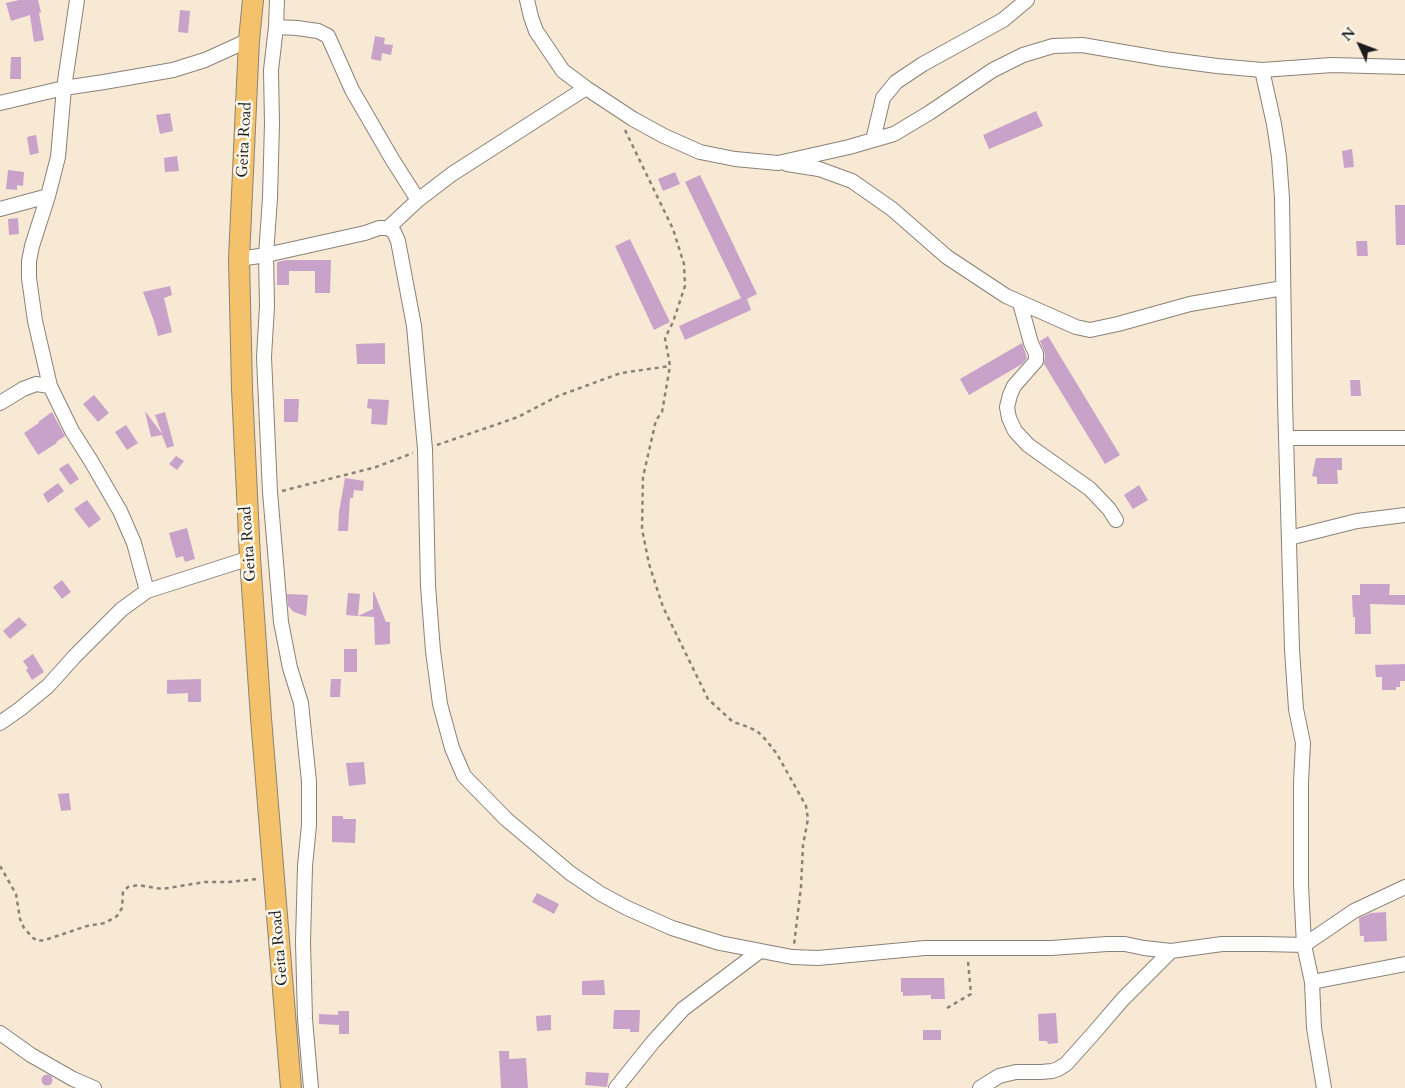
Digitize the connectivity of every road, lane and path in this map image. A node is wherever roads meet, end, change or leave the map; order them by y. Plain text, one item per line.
1 (78, 0) edge
2 (253, 0) edge
3 (277, 0) edge
4 (527, 0) edge
5 (1027, 0) edge
6 (276, 27) junction
7 (249, 40) junction
8 (1405, 67) edge
9 (1262, 70) junction
10 (64, 88) junction
11 (586, 88) junction
12 (1, 99) edge
13 (614, 106) junction
14 (873, 140) junction
15 (778, 163) junction
16 (48, 196) junction
17 (418, 200) junction
18 (0, 209) edge
19 (388, 228) junction
20 (266, 255) junction
21 (240, 259) junction
22 (1283, 288) junction
23 (1020, 302) junction
24 (670, 366) junction
25 (50, 386) junction
26 (0, 403) edge
27 (1287, 438) junction
28 (1405, 438) edge
29 (425, 449) junction
30 (270, 492) junction
31 (1405, 515) edge
32 (1116, 520) dead end
33 (1288, 538) junction
34 (250, 558) junction
35 (147, 591) junction
36 (0, 723) edge
37 (0, 866) edge
38 (274, 877) junction
39 (1405, 887) edge
40 (1304, 945) junction
41 (966, 947) junction
42 (760, 951) junction
43 (1171, 951) junction
44 (792, 957) junction
45 (1405, 964) edge
46 (1312, 982) junction
47 (947, 1008) dead end
48 (0, 1033) edge
49 (94, 1088) edge
50 (291, 1088) edge
51 (311, 1088) edge
52 (616, 1088) edge
53 (980, 1088) edge
54 (1324, 1088) edge

1 - 10 street
2 - 7 highway, Geita Road
3 - 6 street
4 - 11 street
5 - 14 street
6 - 17 street
6 - 20 street
7 - 10 street
7 - 21 highway, Geita Road
8 - 9 street
9 - 14 street
9 - 22 street
10 - 12 street
10 - 16 street
11 - 13 street
11 - 17 street
13 - 15 street
13 - 24 path
14 - 15 street
15 - 23 street
16 - 18 street
16 - 25 street
17 - 19 street
19 - 20 street
19 - 29 street
20 - 21 street
20 - 30 street
21 - 34 highway, Geita Road
22 - 23 street
22 - 27 street
23 - 32 street
24 - 29 path
24 - 44 path
25 - 26 street
25 - 35 street
27 - 28 street
27 - 33 street
29 - 30 path
29 - 42 street
30 - 51 street
31 - 33 street
33 - 40 street
34 - 35 street
34 - 38 highway, Geita Road
35 - 36 street
37 - 38 path
38 - 50 highway, Geita Road
39 - 40 street
40 - 43 street
40 - 46 street
41 - 43 street
41 - 44 street
41 - 47 path
42 - 44 street
42 - 52 street
43 - 53 street
45 - 46 street
46 - 54 street
48 - 49 street

